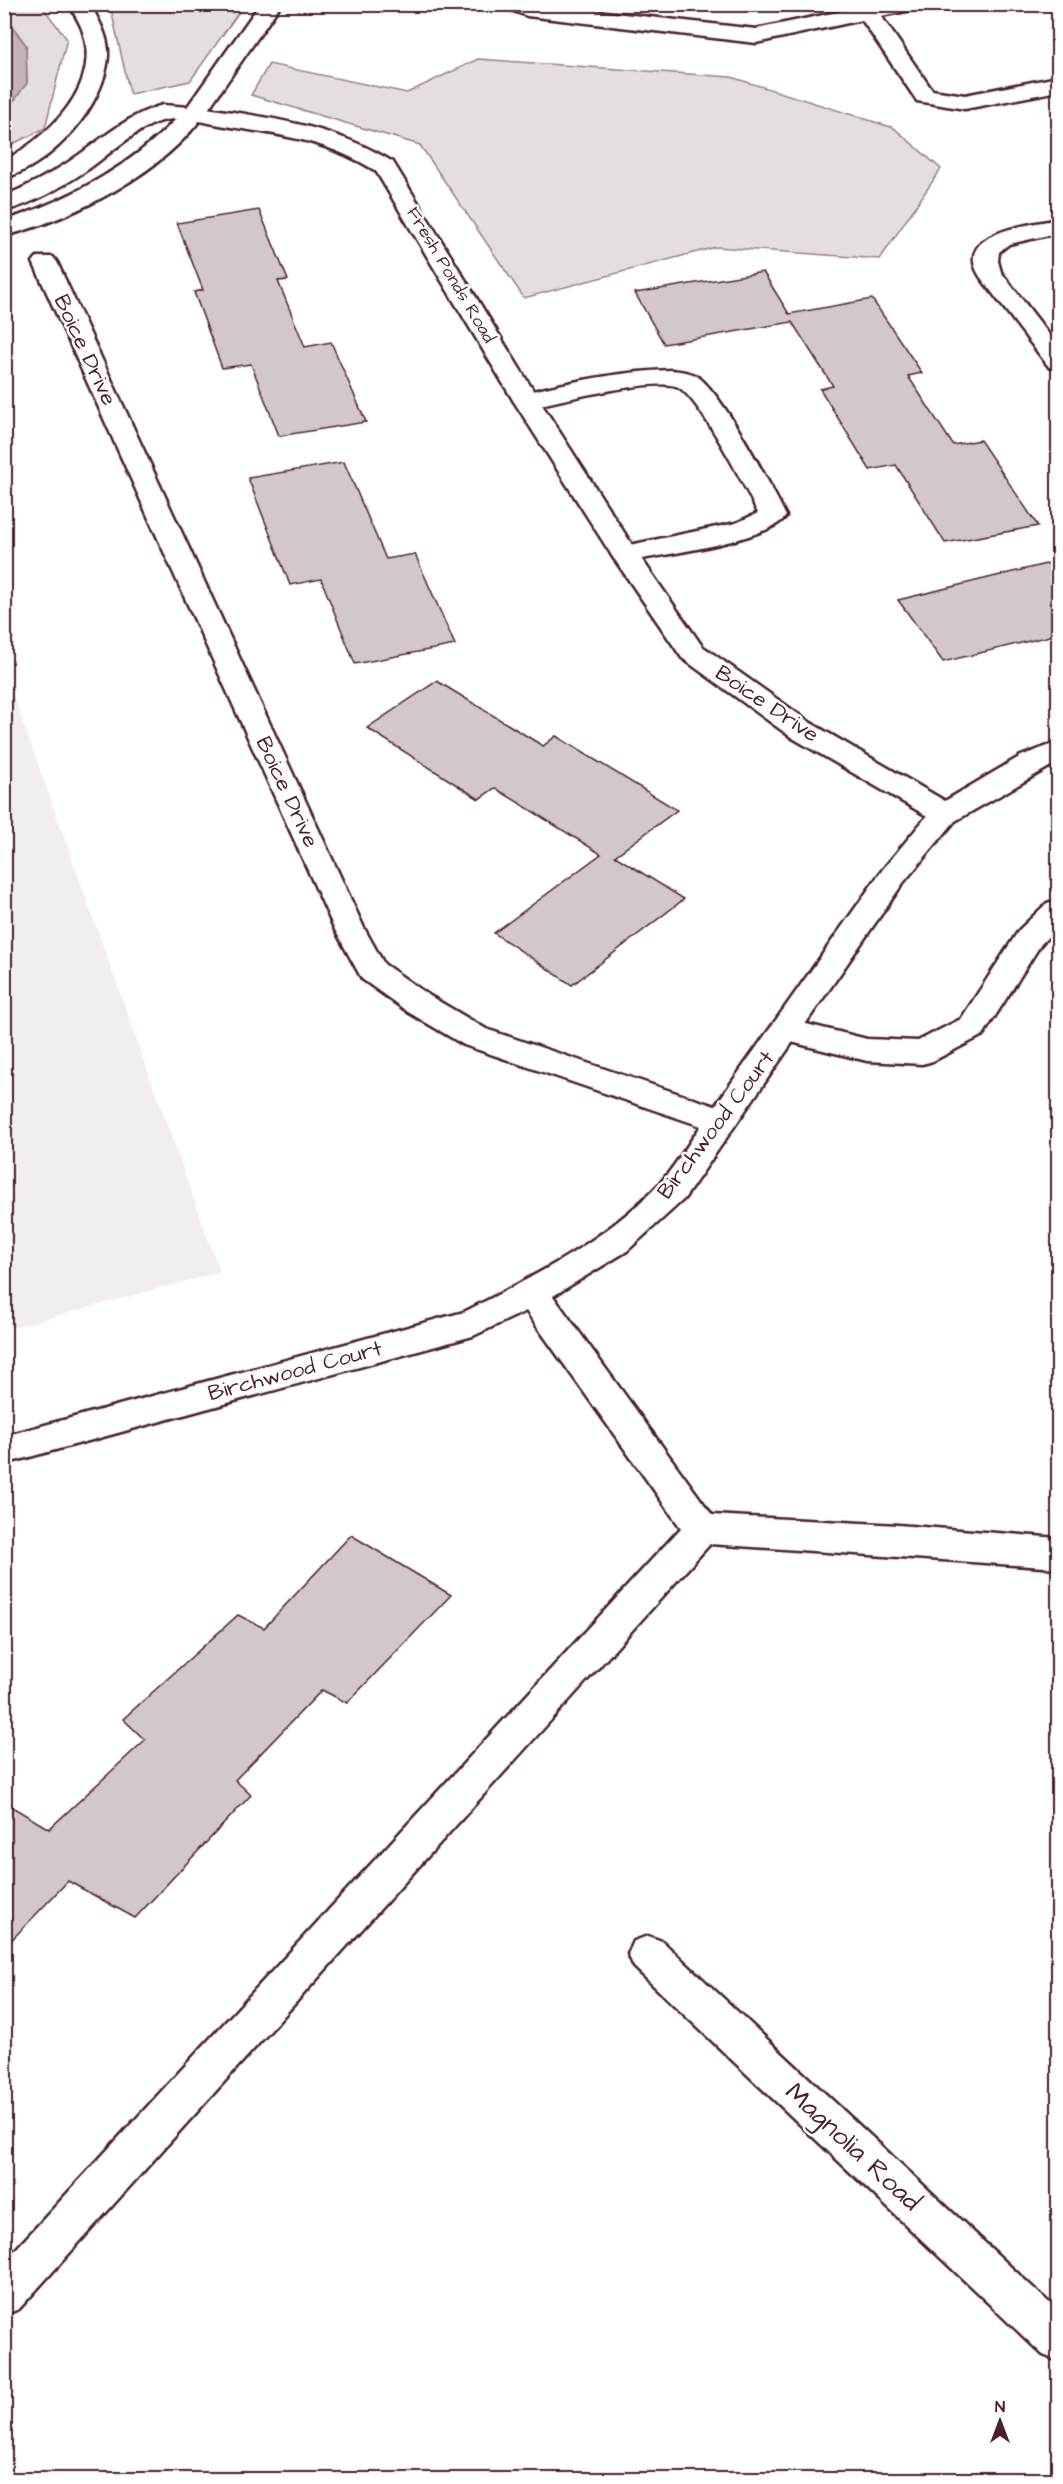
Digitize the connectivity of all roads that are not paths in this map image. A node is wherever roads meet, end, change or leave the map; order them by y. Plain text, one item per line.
1 (79, 4) edge
2 (272, 4) edge
3 (516, 4) edge
4 (909, 4) edge
5 (862, 11) edge
6 (1059, 84) edge
7 (194, 113) junction
8 (4, 171) edge
9 (4, 204) edge
10 (1059, 226) edge
11 (4, 229) edge
12 (45, 262) dead end
13 (1059, 362) edge
14 (526, 400) junction
15 (624, 554) junction
16 (1059, 751) edge
17 (945, 814) junction
18 (1059, 910) edge
19 (786, 1030) junction
20 (722, 1121) junction
21 (532, 1293) junction
22 (4, 1450) edge
23 (702, 1529) junction
24 (1059, 1553) edge
25 (648, 1954) dead end
26 (8, 2283) edge
27 (1059, 2340) edge

1 - 8 main road
2 - 7 main road
3 - 5 main road
4 - 5 main road
5 - 6 main road
7 - 9 main road, Fresh Ponds Road
7 - 11 main road
7 - 14 main road, Fresh Ponds Road
10 - 13 main road
12 - 20 main road, Boice Drive
14 - 15 main road, Fresh Ponds Road
14 - 15 main road
15 - 17 main road, Boice Drive
16 - 17 main road, Birchwood Court
17 - 19 main road, Birchwood Court
18 - 19 main road
19 - 20 main road, Birchwood Court
20 - 21 main road, Birchwood Court
21 - 22 main road, Birchwood Court
21 - 23 main road
23 - 24 main road
23 - 26 main road
25 - 27 main road, Magnolia Road

